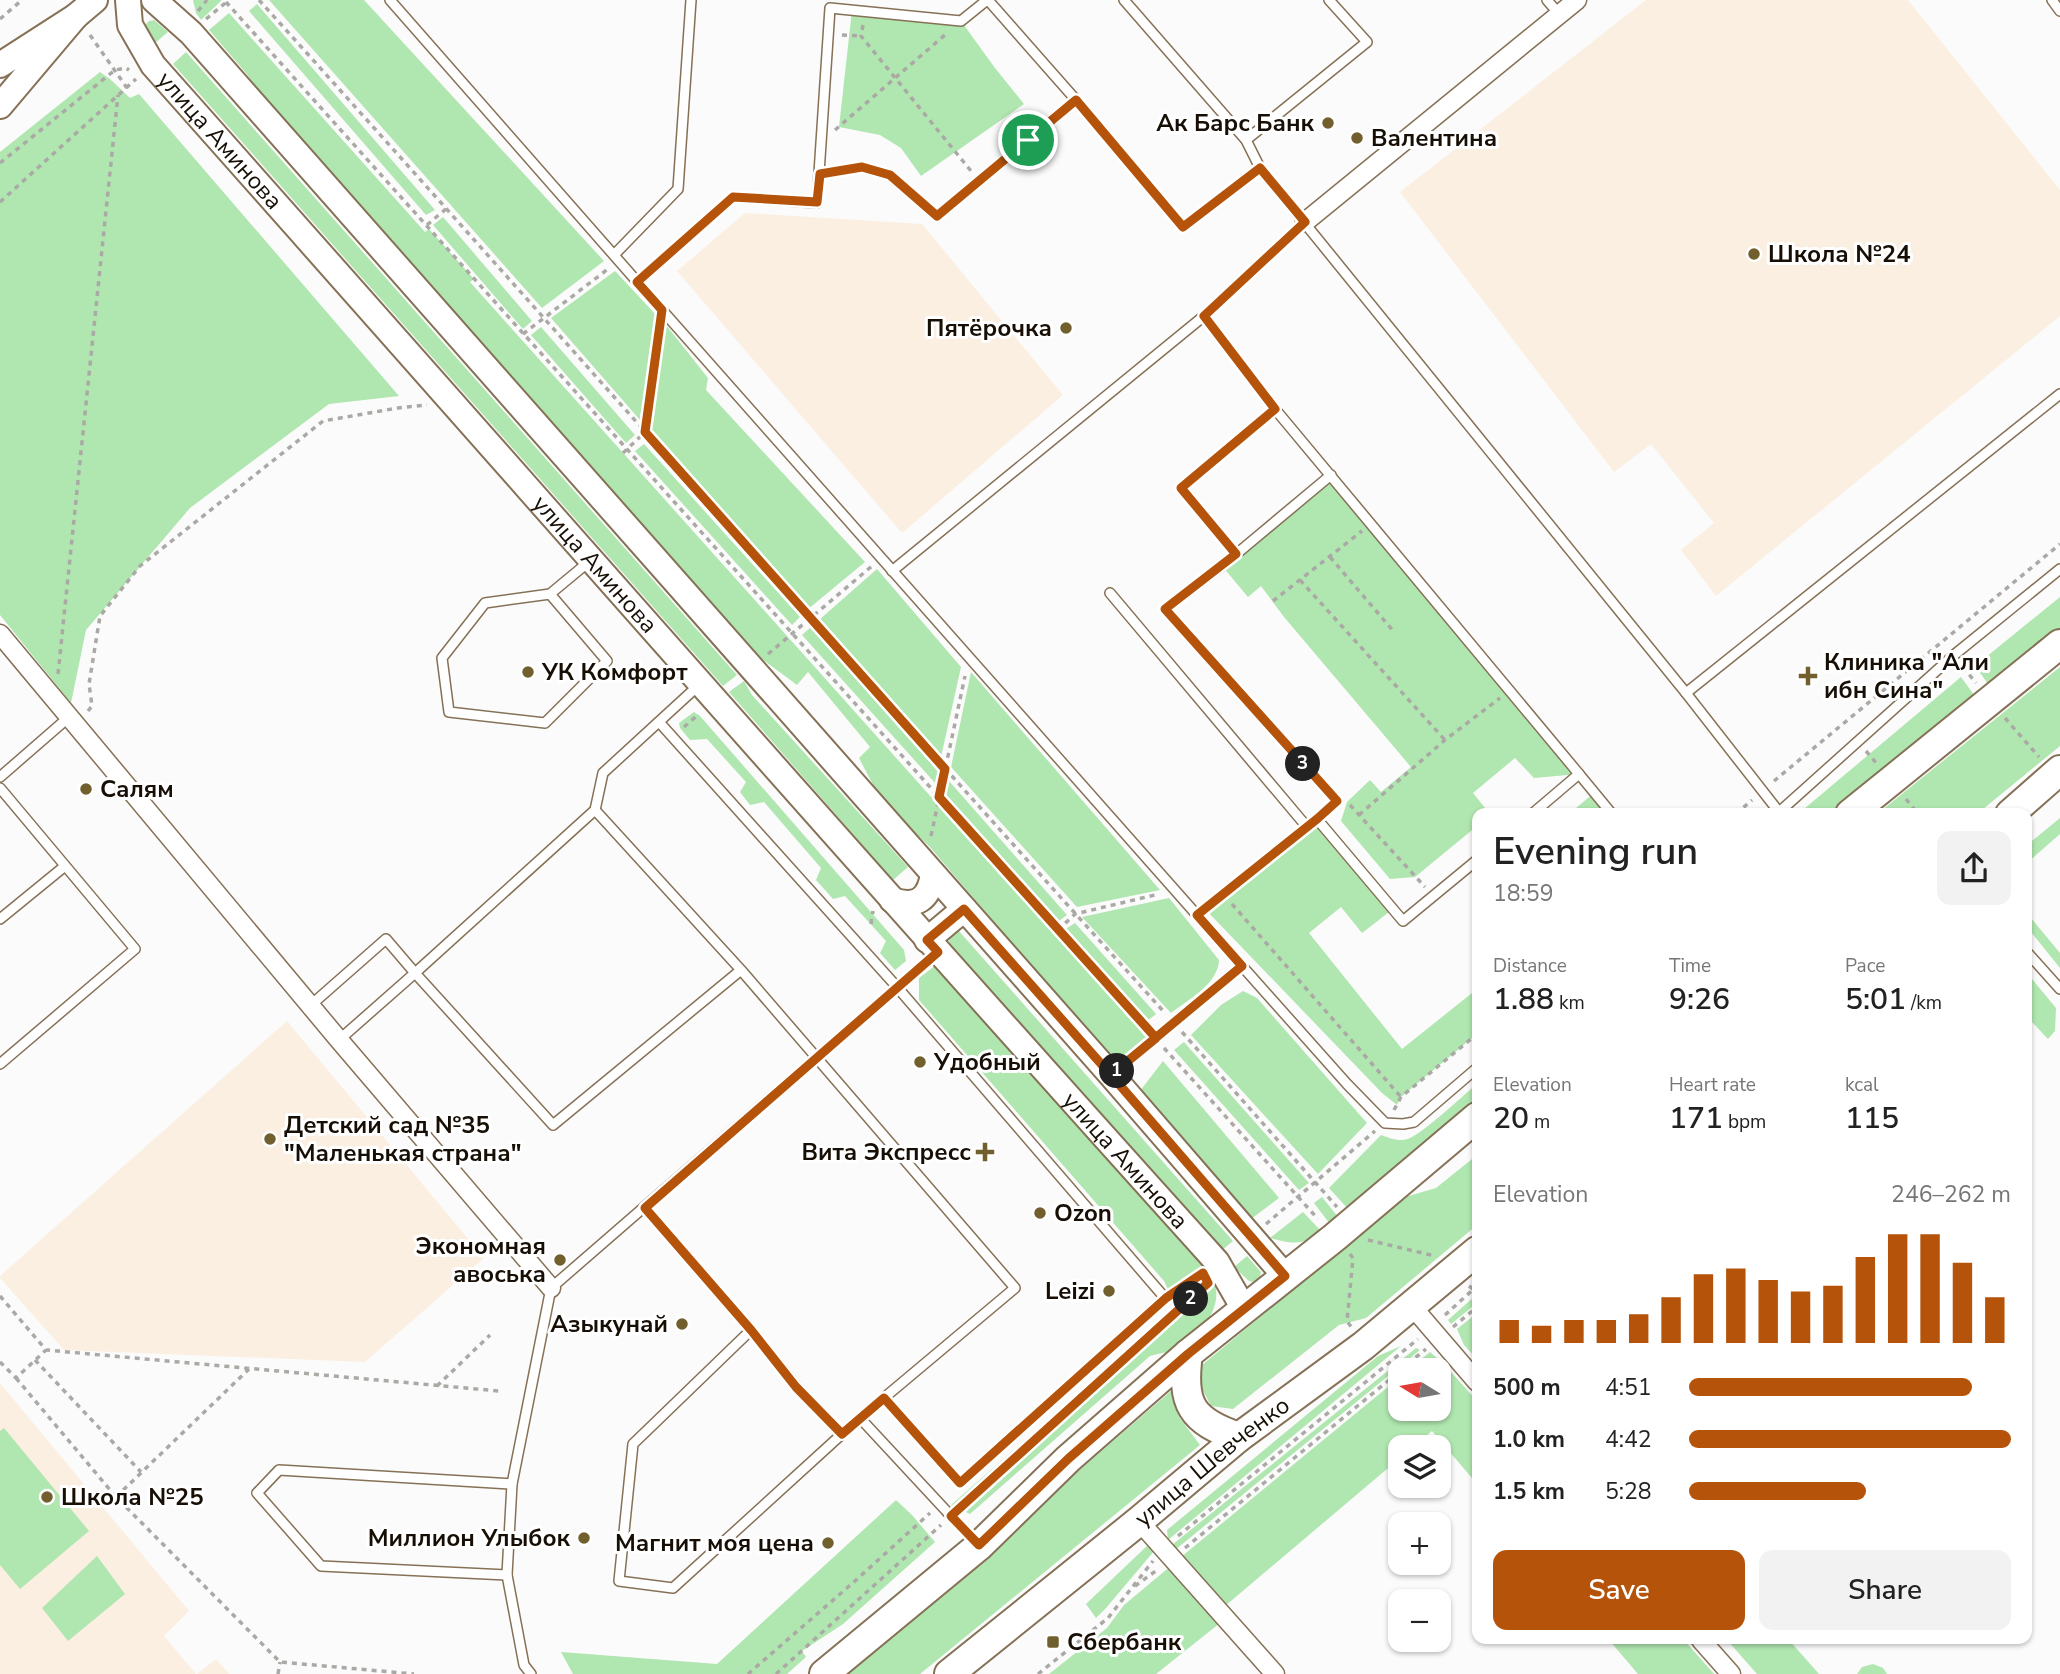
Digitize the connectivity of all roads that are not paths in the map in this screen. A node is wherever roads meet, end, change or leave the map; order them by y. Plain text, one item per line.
1 (128, 0) edge
2 (154, 0) edge
3 (390, 0) edge
4 (691, 0) edge
5 (987, 0) edge
6 (1124, 0) edge
7 (1329, 0) edge
8 (1577, 0) edge
9 (2052, 0) edge
10 (1553, 7) edge
11 (85, 8) edge
12 (2060, 11) edge
13 (0, 65) edge
14 (1076, 100) junction
15 (0, 106) edge
16 (1246, 140) junction
17 (1260, 168) junction
18 (820, 174) junction
19 (1305, 222) junction
20 (616, 258) junction
21 (637, 282) junction
22 (1204, 316) junction
23 (2060, 394) edge
24 (1275, 409) junction
25 (1331, 475) junction
26 (1236, 554) junction
27 (592, 559) junction
28 (2060, 569) edge
29 (892, 571) junction
30 (1110, 593) dead end
31 (550, 594) junction
32 (0, 634) edge
33 (2060, 644) edge
34 (1686, 693) junction
35 (704, 695) junction
36 (73, 722) junction
37 (659, 722) junction
38 (2052, 767) edge
39 (1579, 774) junction
40 (0, 777) edge
41 (0, 788) edge
42 (1539, 808) edge
43 (1607, 808) edge
44 (1775, 808) edge
45 (1784, 808) edge
46 (1857, 808) edge
47 (2015, 808) edge
48 (595, 810) junction
49 (1317, 819) junction
50 (1307, 827) junction
51 (1472, 864) edge
52 (65, 866) junction
53 (933, 874) junction
54 (891, 900) junction
55 (964, 909) junction
56 (1197, 915) junction
57 (0, 919) edge
58 (932, 946) junction
59 (2032, 958) edge
60 (1242, 966) junction
61 (741, 971) junction
62 (415, 973) junction
63 (897, 987) junction
64 (2060, 989) edge
65 (310, 1005) junction
66 (339, 1040) junction
67 (816, 1058) junction
68 (0, 1064) edge
69 (1472, 1072) edge
70 (1111, 1075) junction
71 (1472, 1121) edge
72 (645, 1208) junction
73 (1472, 1255) edge
74 (1285, 1276) junction
75 (551, 1288) junction
76 (1411, 1305) junction
77 (1244, 1309) junction
78 (751, 1330) junction
79 (1188, 1354) junction
80 (1472, 1375) edge
81 (884, 1398) junction
82 (860, 1418) junction
83 (842, 1434) junction
84 (1239, 1437) junction
85 (512, 1484) junction
86 (1139, 1521) junction
87 (979, 1545) junction
88 (507, 1575) junction
89 (1705, 1644) edge
90 (963, 1670) edge
91 (531, 1674) edge
92 (824, 1674) edge
93 (1275, 1674) edge
94 (1731, 1674) edge

1 - 27 street, улица Аминова
2 - 53 street, улица Аминова
3 - 20 lane
4 - 20 lane
5 - 14 lane
5 - 18 lane
6 - 16 lane
7 - 16 lane
8 - 10 street
9 - 12 lane
10 - 19 street
11 - 13 street
11 - 15 street
14 - 17 lane
14 - 18 lane
16 - 17 lane
17 - 19 lane
18 - 21 lane
19 - 22 lane
19 - 34 lane
20 - 21 lane
21 - 29 lane
22 - 24 lane
22 - 29 lane
23 - 34 lane
24 - 25 lane
24 - 26 lane
25 - 26 lane
25 - 39 lane
26 - 49 lane
27 - 31 lane
27 - 35 street, улица Аминова
28 - 45 lane
29 - 56 lane
30 - 50 lane
31 - 31 lane
32 - 36 street
33 - 46 main road
34 - 44 lane
35 - 37 lane
35 - 54 street, улица Аминова
36 - 40 lane
36 - 65 street
37 - 48 lane
37 - 63 lane
38 - 47 main road
39 - 42 lane
39 - 43 lane
41 - 52 lane
48 - 61 lane
48 - 62 lane
49 - 50 lane
49 - 51 lane
50 - 56 lane
52 - 57 lane
52 - 68 lane
53 - 54 street
53 - 55 street, улица Аминова
54 - 58 street, улица Аминова
55 - 58 street
55 - 70 street, улица Аминова
56 - 60 lane
58 - 63 lane
58 - 77 street, улица Аминова
59 - 64 lane
60 - 69 lane
60 - 70 lane
61 - 62 lane
61 - 67 lane
62 - 65 lane
62 - 66 lane
63 - 67 lane
63 - 81 lane
65 - 66 street
66 - 75 street
67 - 72 lane
67 - 81 lane
70 - 74 street, улица Аминова
71 - 74 main road
72 - 75 lane
72 - 78 lane
73 - 76 main road, улица Шевченко
74 - 77 main road
75 - 85 lane
76 - 80 street
76 - 84 main road, улица Шевченко
77 - 79 main road
78 - 83 lane
78 - 83 lane
79 - 84 main road
79 - 87 main road
81 - 82 lane
82 - 83 lane
82 - 87 lane
84 - 86 main road, улица Шевченко
85 - 88 lane
85 - 88 lane
86 - 90 main road, улица Шевченко
86 - 93 street
87 - 92 main road
88 - 91 lane
89 - 94 street

